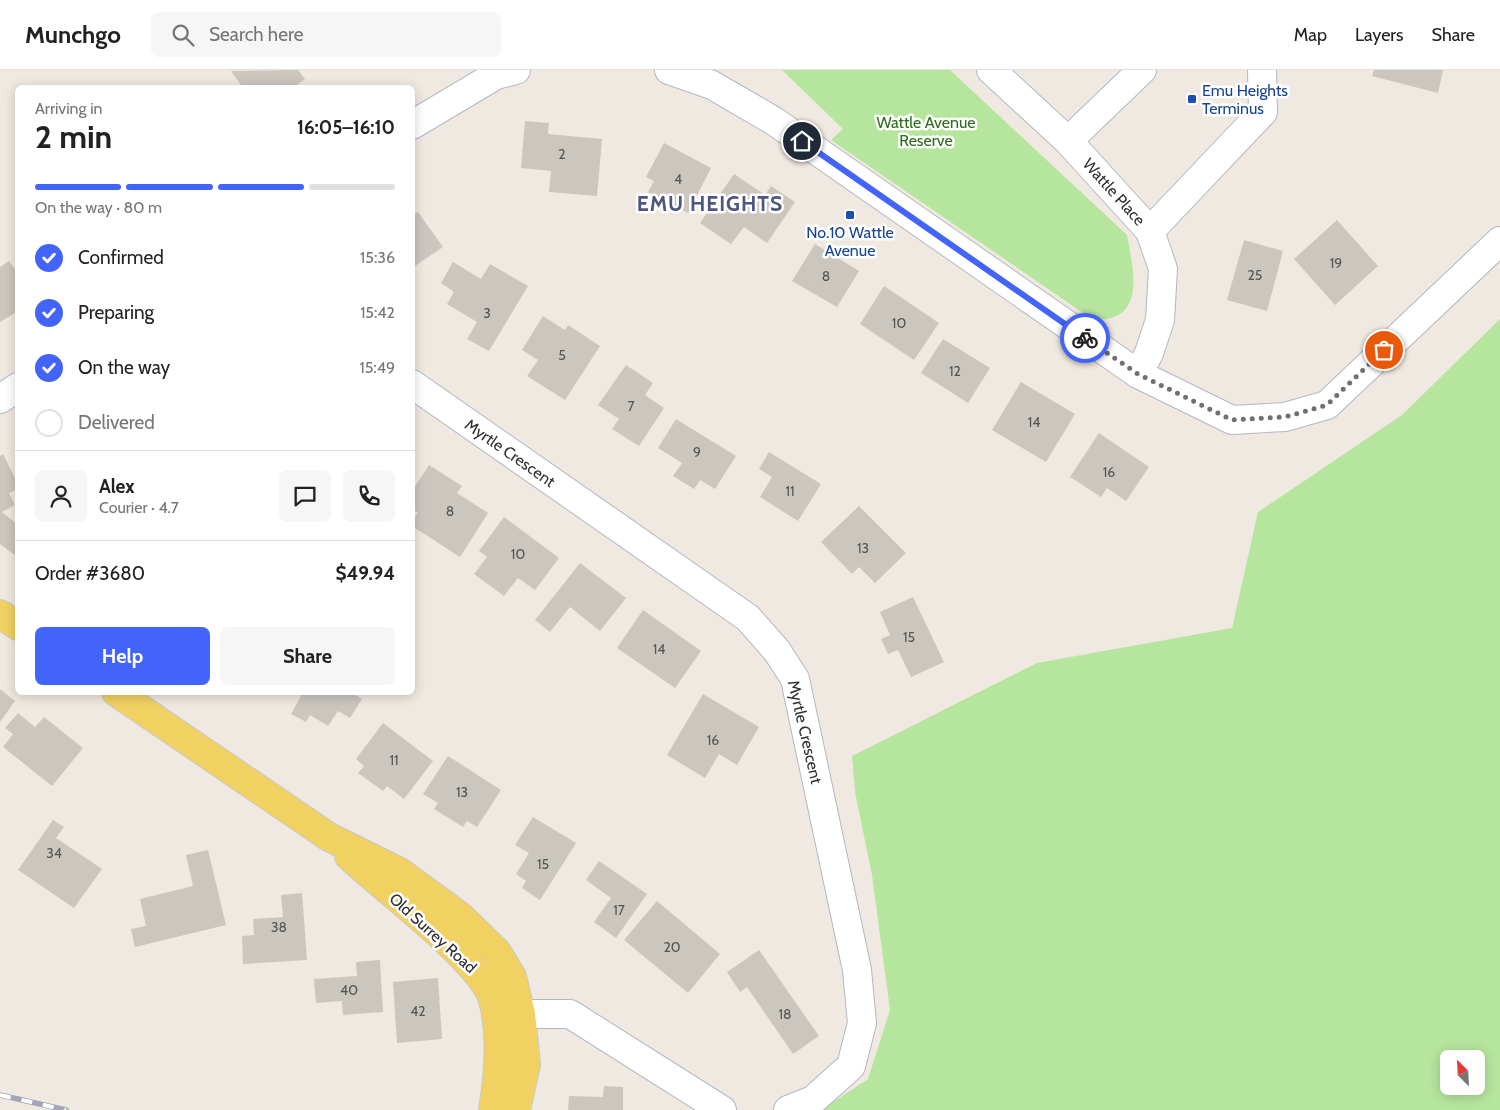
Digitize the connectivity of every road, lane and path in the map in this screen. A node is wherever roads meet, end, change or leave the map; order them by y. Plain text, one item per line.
1 (516, 70) edge
2 (669, 70) edge
3 (991, 70) edge
4 (1142, 70) edge
5 (1262, 70) edge
6 (415, 123) edge
7 (1068, 141) junction
8 (1150, 231) junction
9 (1500, 240) edge
10 (1138, 374) junction
11 (415, 386) edge
12 (15, 389) edge
13 (0, 399) edge
14 (0, 614) edge
15 (15, 624) edge
16 (120, 695) edge
17 (329, 837) junction
18 (521, 1014) junction
19 (493, 1110) edge
20 (516, 1110) edge
21 (722, 1110) edge
22 (788, 1110) edge

1 - 6 street
2 - 10 street
3 - 7 street, Wattle Place
4 - 7 street
5 - 8 street
7 - 8 street, Wattle Place
8 - 10 street, Wattle Place
9 - 10 street
11 - 22 street, Myrtle Crescent
12 - 13 street
14 - 15 main road
16 - 17 main road, Old Surrey Road
17 - 18 main road, Old Surrey Road
17 - 19 main road, Old Surrey Road
18 - 20 main road, Old Surrey Road
18 - 21 street

